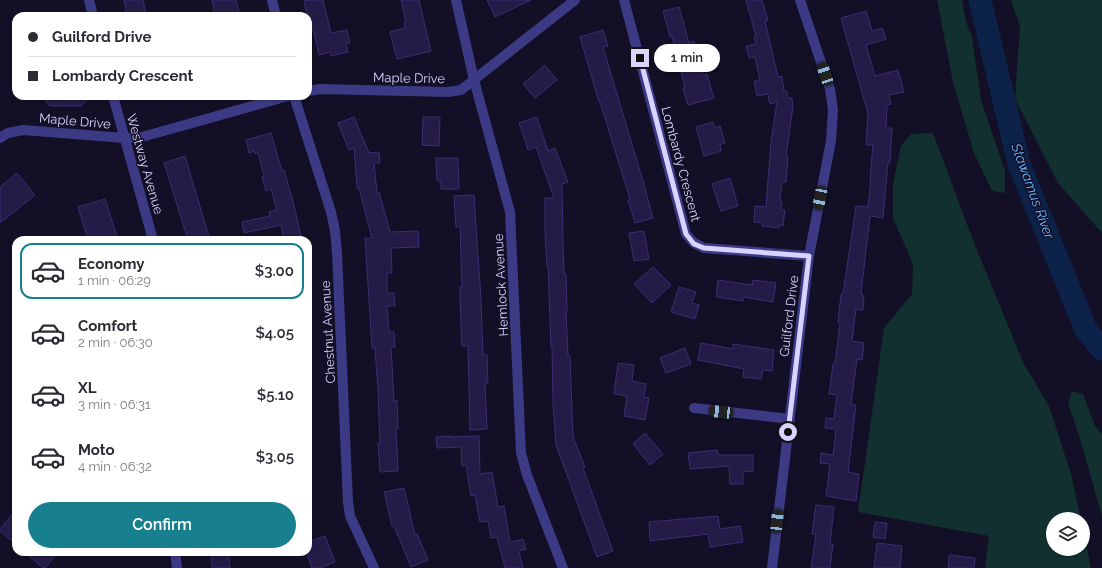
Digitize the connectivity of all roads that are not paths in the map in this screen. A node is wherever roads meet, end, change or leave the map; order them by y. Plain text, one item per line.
1 (89, 0) edge
2 (272, 0) edge
3 (456, 0) edge
4 (575, 0) edge
5 (624, 0) edge
6 (800, 0) edge
7 (92, 12) edge
8 (275, 12) edge
9 (474, 80) junction
10 (312, 90) edge
11 (113, 100) edge
12 (274, 100) edge
13 (295, 100) edge
14 (0, 138) edge
15 (125, 138) junction
16 (152, 236) edge
17 (809, 256) junction
18 (694, 408) dead end
19 (790, 419) junction
20 (175, 556) edge
21 (176, 568) edge
22 (374, 568) edge
23 (563, 568) edge
24 (772, 568) edge

1 - 7 street
2 - 8 street
3 - 9 street, Hemlock Avenue
4 - 9 street, Maple Drive
5 - 17 street, Lombardy Crescent
6 - 17 street, Guilford Drive
9 - 10 street, Maple Drive
9 - 23 street, Hemlock Avenue
11 - 15 street, Westway Avenue
12 - 15 street, Maple Drive
13 - 22 street, Chestnut Avenue
14 - 15 street, Maple Drive
15 - 16 street, Westway Avenue
17 - 19 street, Guilford Drive
18 - 19 street
19 - 24 street, Guilford Drive
20 - 21 street

